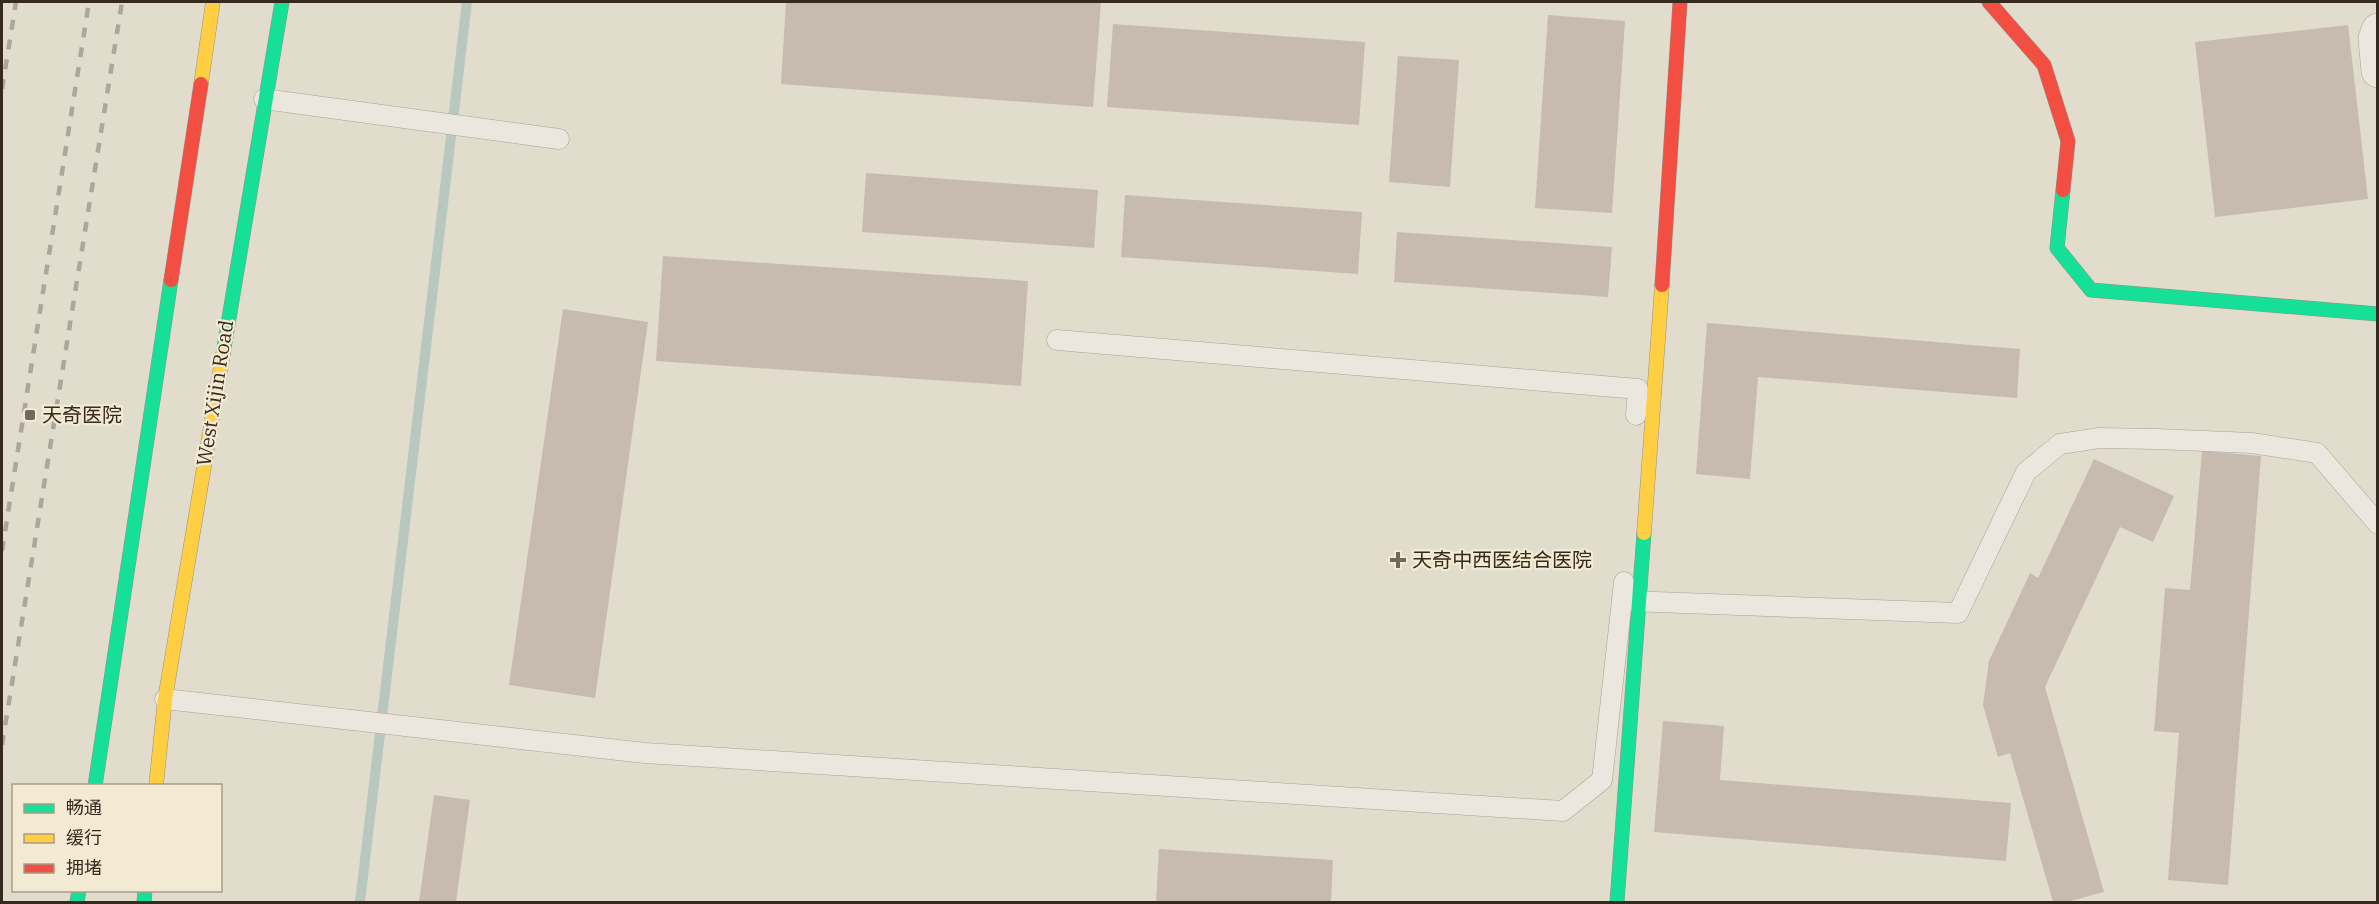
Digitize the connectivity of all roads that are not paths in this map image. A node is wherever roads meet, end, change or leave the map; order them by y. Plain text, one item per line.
1 (213, 2) edge
2 (282, 2) edge
3 (1680, 2) edge
4 (1989, 2) edge
5 (2378, 30) edge
6 (2378, 71) edge
7 (264, 99) junction
8 (559, 139) dead end
9 (2378, 314) edge
10 (1058, 340) dead end
11 (2378, 524) edge
12 (1631, 601) junction
13 (165, 699) junction
14 (95, 784) edge
15 (156, 784) edge
16 (1617, 903) edge

1 - 14 main road
2 - 7 main road, West Xijin Road
3 - 12 main road
4 - 9 main road
5 - 6 street
7 - 8 lane
7 - 13 main road, West Xijin Road
10 - 12 lane
11 - 12 lane
12 - 13 lane
12 - 16 main road
13 - 15 main road, West Xijin Road

